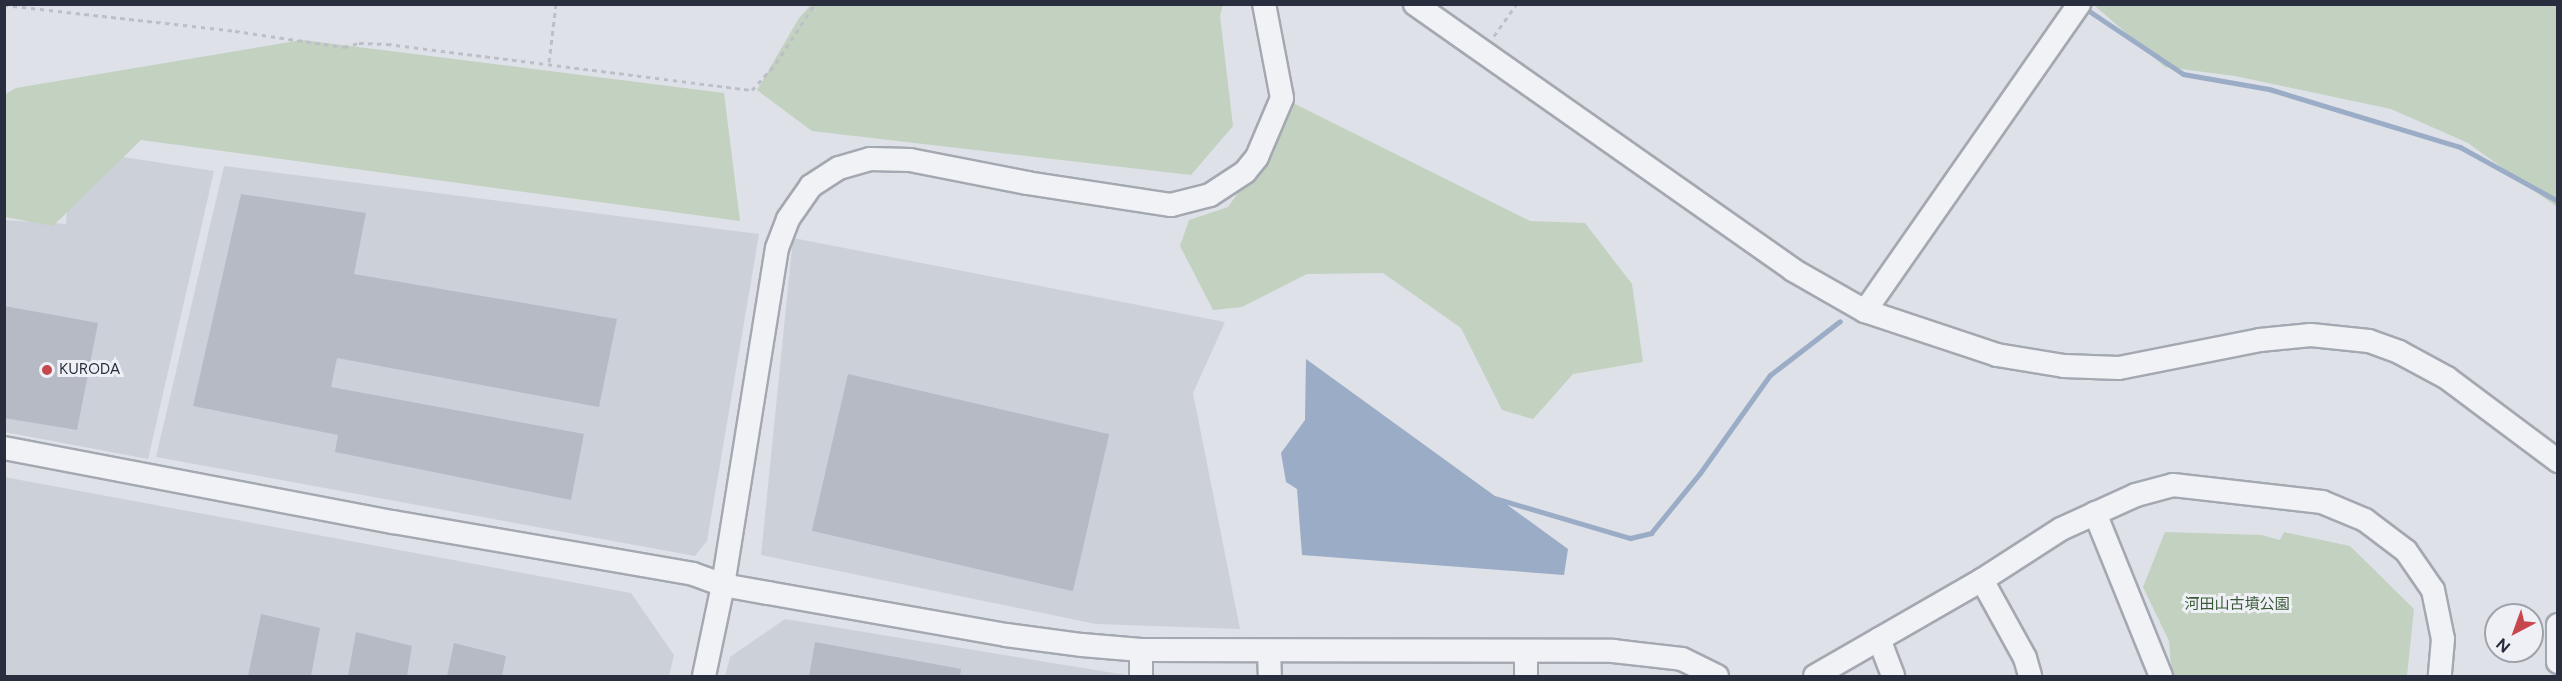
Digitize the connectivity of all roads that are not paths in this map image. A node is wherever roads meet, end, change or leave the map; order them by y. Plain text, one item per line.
1 (1264, 4) edge
2 (1415, 4) edge
3 (2078, 6) edge
4 (1864, 311) junction
5 (4, 448) edge
6 (2558, 462) edge
7 (2095, 513) junction
8 (1982, 580) junction
9 (723, 585) junction
10 (2558, 625) edge
11 (1879, 639) junction
12 (1141, 650) junction
13 (1269, 651) junction
14 (1526, 651) junction
15 (2558, 662) edge
16 (704, 676) edge
17 (1141, 676) edge
18 (1270, 676) edge
19 (1526, 676) edge
20 (1718, 676) edge
21 (1815, 676) edge
22 (1893, 676) edge
23 (2030, 676) edge
24 (2162, 676) edge
25 (2440, 676) edge

1 - 9 street
2 - 4 street
3 - 4 street
4 - 6 street
5 - 9 street
7 - 8 street
7 - 24 street
7 - 25 street
8 - 11 street
8 - 23 street
9 - 12 street
9 - 16 street
10 - 15 street
11 - 21 street
11 - 22 street
12 - 13 street
12 - 17 street
13 - 14 street
13 - 18 street
14 - 19 street
14 - 20 street

